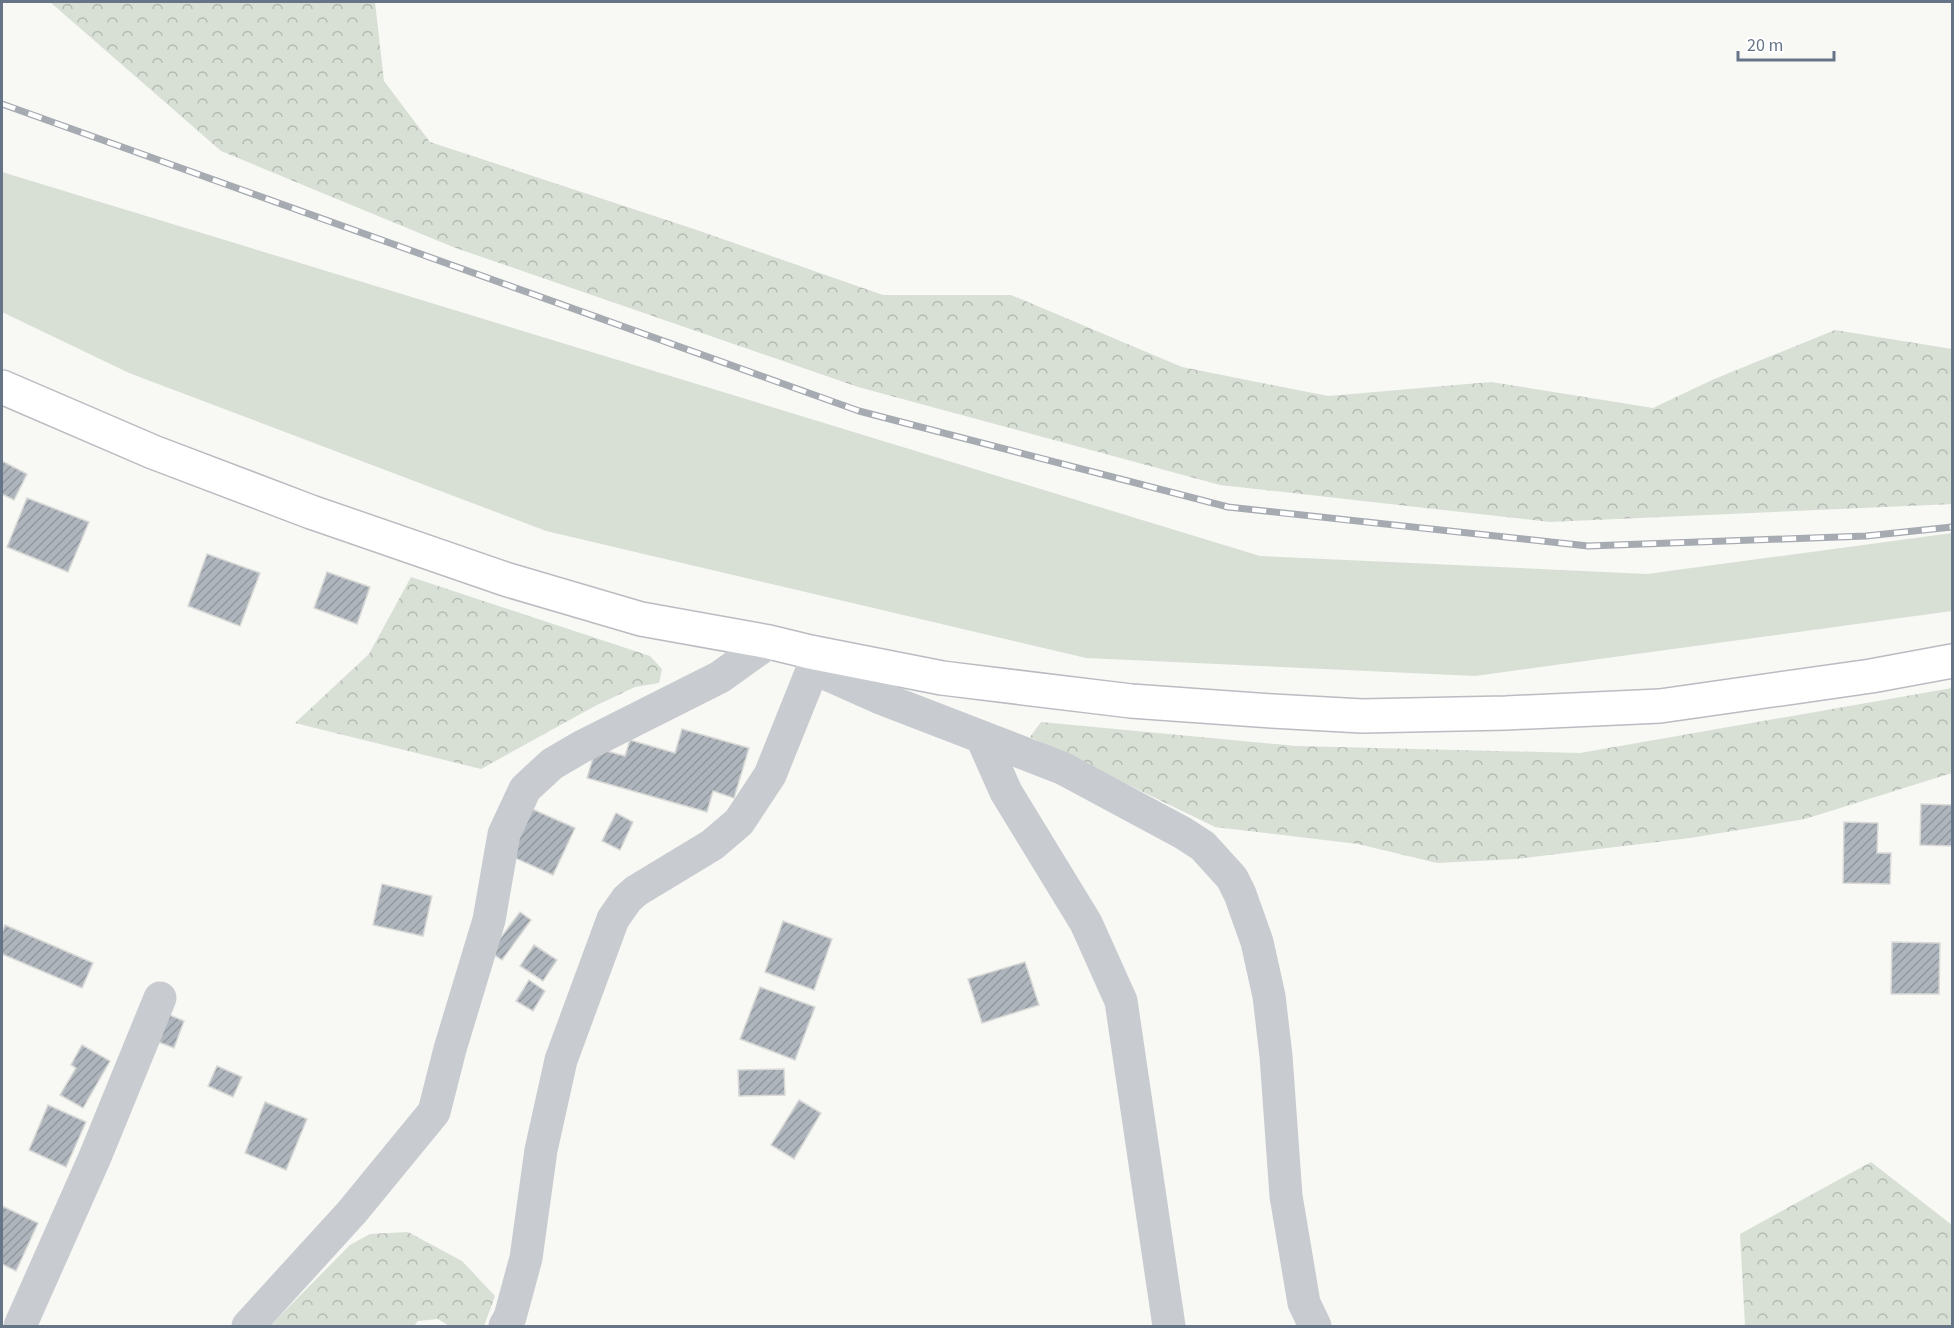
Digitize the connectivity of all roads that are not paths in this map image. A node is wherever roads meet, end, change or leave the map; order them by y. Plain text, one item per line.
1 (2, 387) edge
2 (769, 642) junction
3 (812, 660) junction
4 (1953, 661) edge
5 (982, 738) junction
6 (160, 998) dead end
7 (20, 1326) edge
8 (248, 1326) edge
9 (505, 1326) edge
10 (1169, 1326) edge
11 (1315, 1326) edge

1 - 2 main road
2 - 3 main road
2 - 8 street
3 - 4 main road
3 - 5 street
3 - 9 street
5 - 10 street
5 - 11 street
6 - 7 street

